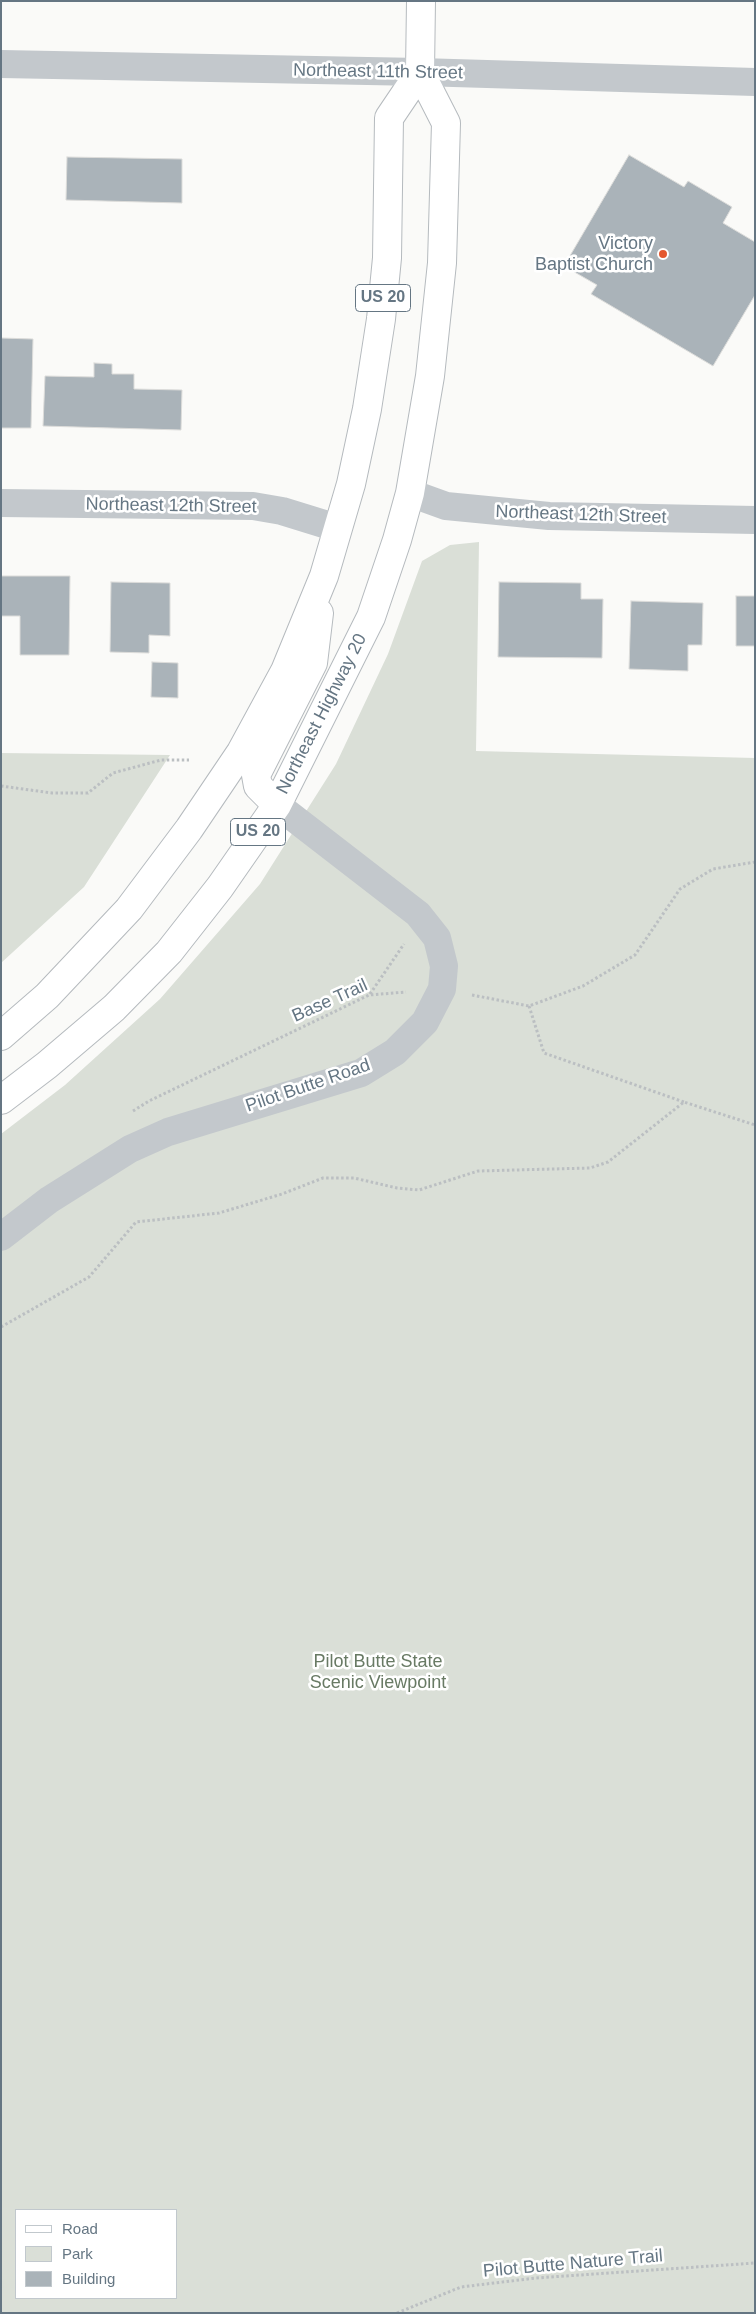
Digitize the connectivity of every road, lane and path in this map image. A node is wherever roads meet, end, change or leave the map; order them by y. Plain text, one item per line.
1 (421, 1) edge
2 (1, 64) edge
3 (420, 72) junction
4 (755, 82) edge
5 (410, 493) junction
6 (1, 503) edge
7 (755, 520) edge
8 (337, 528) junction
9 (324, 576) junction
10 (189, 760) dead end
11 (1, 786) edge
12 (277, 805) junction
13 (755, 862) edge
14 (422, 918) junction
15 (442, 990) junction
16 (369, 995) junction
17 (529, 1006) junction
18 (1, 1036) edge
19 (1, 1100) edge
20 (684, 1102) junction
21 (125, 1116) dead end
22 (755, 1125) edge
23 (1, 1237) edge
24 (1, 1327) edge
25 (755, 2263) edge
26 (397, 2313) edge

1 - 3 main road, US 20
2 - 3 street, Northeast 11th Street
3 - 4 street, Northeast 11th Street
3 - 5 main road, US 20
3 - 8 main road, US 20
5 - 7 street, Northeast 12th Street
5 - 12 main road, Northeast Highway 20 / US 20
6 - 8 street, Northeast 12th Street
8 - 9 main road, US 20
9 - 12 main road
9 - 18 main road, US 20
10 - 11 path
12 - 14 street, Pilot Butte Road
12 - 19 main road, Northeast Highway 20 / US 20
13 - 17 path
14 - 15 street, Pilot Butte Road
14 - 16 path
15 - 16 path, Base Trail
15 - 17 path, Base Trail
15 - 23 street, Pilot Butte Road
16 - 21 path, Base Trail
17 - 20 path
20 - 22 path
20 - 24 path
25 - 26 path, Pilot Butte Nature Trail

